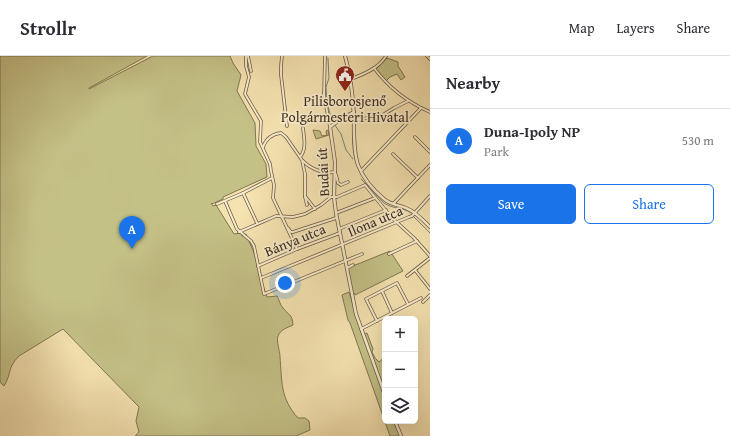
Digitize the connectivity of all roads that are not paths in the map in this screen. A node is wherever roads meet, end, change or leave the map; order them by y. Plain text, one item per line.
1 (247, 56) edge
2 (282, 56) edge
3 (325, 56) edge
4 (345, 56) edge
5 (427, 56) edge
6 (386, 57) edge
7 (430, 60) edge
8 (374, 68) junction
9 (251, 72) dead end
10 (351, 80) junction
11 (408, 101) junction
12 (421, 108) junction
13 (354, 112) junction
14 (430, 112) edge
15 (354, 120) junction
16 (287, 126) dead end
17 (333, 126) junction
18 (303, 128) dead end
19 (415, 137) dead end
20 (263, 147) junction
21 (430, 152) edge
22 (393, 154) dead end
23 (300, 157) junction
24 (302, 160) junction
25 (430, 165) edge
26 (360, 171) junction
27 (335, 173) junction
28 (272, 178) junction
29 (418, 178) junction
30 (348, 182) dead end
31 (243, 193) junction
32 (305, 196) junction
33 (430, 196) edge
34 (334, 197) junction
35 (375, 198) junction
36 (225, 201) junction
37 (217, 204) dead end
38 (393, 204) junction
39 (307, 206) dead end
40 (315, 209) junction
41 (386, 210) junction
42 (336, 213) junction
43 (415, 213) junction
44 (280, 216) junction
45 (336, 218) junction
46 (397, 222) junction
47 (257, 224) junction
48 (285, 226) junction
49 (430, 227) edge
50 (339, 228) junction
51 (239, 232) junction
52 (340, 233) junction
53 (417, 241) junction
54 (342, 245) junction
55 (297, 249) junction
56 (362, 254) dead end
57 (389, 254) dead end
58 (430, 257) edge
59 (345, 261) junction
60 (353, 265) dead end
61 (258, 266) junction
62 (346, 269) junction
63 (415, 270) junction
64 (407, 276) dead end
65 (260, 278) junction
66 (430, 289) edge
67 (382, 291) junction
68 (430, 295) edge
69 (420, 298) dead end
70 (423, 302) dead end
71 (408, 304) junction
72 (392, 312) junction
73 (377, 320) junction
74 (361, 329) junction
75 (382, 388) edge
76 (396, 424) edge
77 (401, 436) edge

1 - 9 street
1 - 20 street
2 - 16 street
3 - 17 street, Budai út
4 - 10 street
5 - 7 street
6 - 8 street
8 - 10 street
8 - 11 street
10 - 13 street
11 - 12 street
11 - 15 street
12 - 14 street
12 - 26 street
13 - 15 street
13 - 17 street
15 - 26 street
17 - 27 street, Budai út
18 - 23 street
19 - 21 street
20 - 23 street
20 - 28 street
22 - 29 street
23 - 24 street
24 - 27 street
24 - 32 street
25 - 29 street
26 - 38 street
27 - 30 street
27 - 34 street, Budai út
28 - 31 street
28 - 44 street
29 - 38 street
31 - 36 street
31 - 47 street
32 - 39 street
32 - 40 street
33 - 43 street
34 - 35 street
34 - 40 street
34 - 42 street, Budai út
35 - 41 street
35 - 42 street
36 - 37 street
36 - 51 street
38 - 43 street
40 - 44 street
41 - 46 street
41 - 50 street
42 - 45 street, Budai út
43 - 46 street, Ilona utca
43 - 49 street
44 - 47 street
44 - 48 street
45 - 48 street
45 - 50 street, Budai út
46 - 53 street
46 - 54 street, Ilona utca
47 - 51 street
48 - 55 street
50 - 52 street, Budai út
51 - 61 street
52 - 54 street, Budai út
52 - 55 street, Bánya utca
53 - 57 street
53 - 58 street
54 - 59 street, Budai út
54 - 65 street, Ilona utca
55 - 61 street, Bánya utca
56 - 59 street
58 - 63 street
59 - 62 street, Budai út
59 - 65 street
60 - 62 street
61 - 65 street
62 - 74 street, Budai út
63 - 64 street
63 - 66 street
67 - 71 street
67 - 72 street
67 - 73 street
68 - 70 street
69 - 71 street
71 - 72 street
72 - 73 street
73 - 74 street
74 - 75 street, Budai út
76 - 77 street

